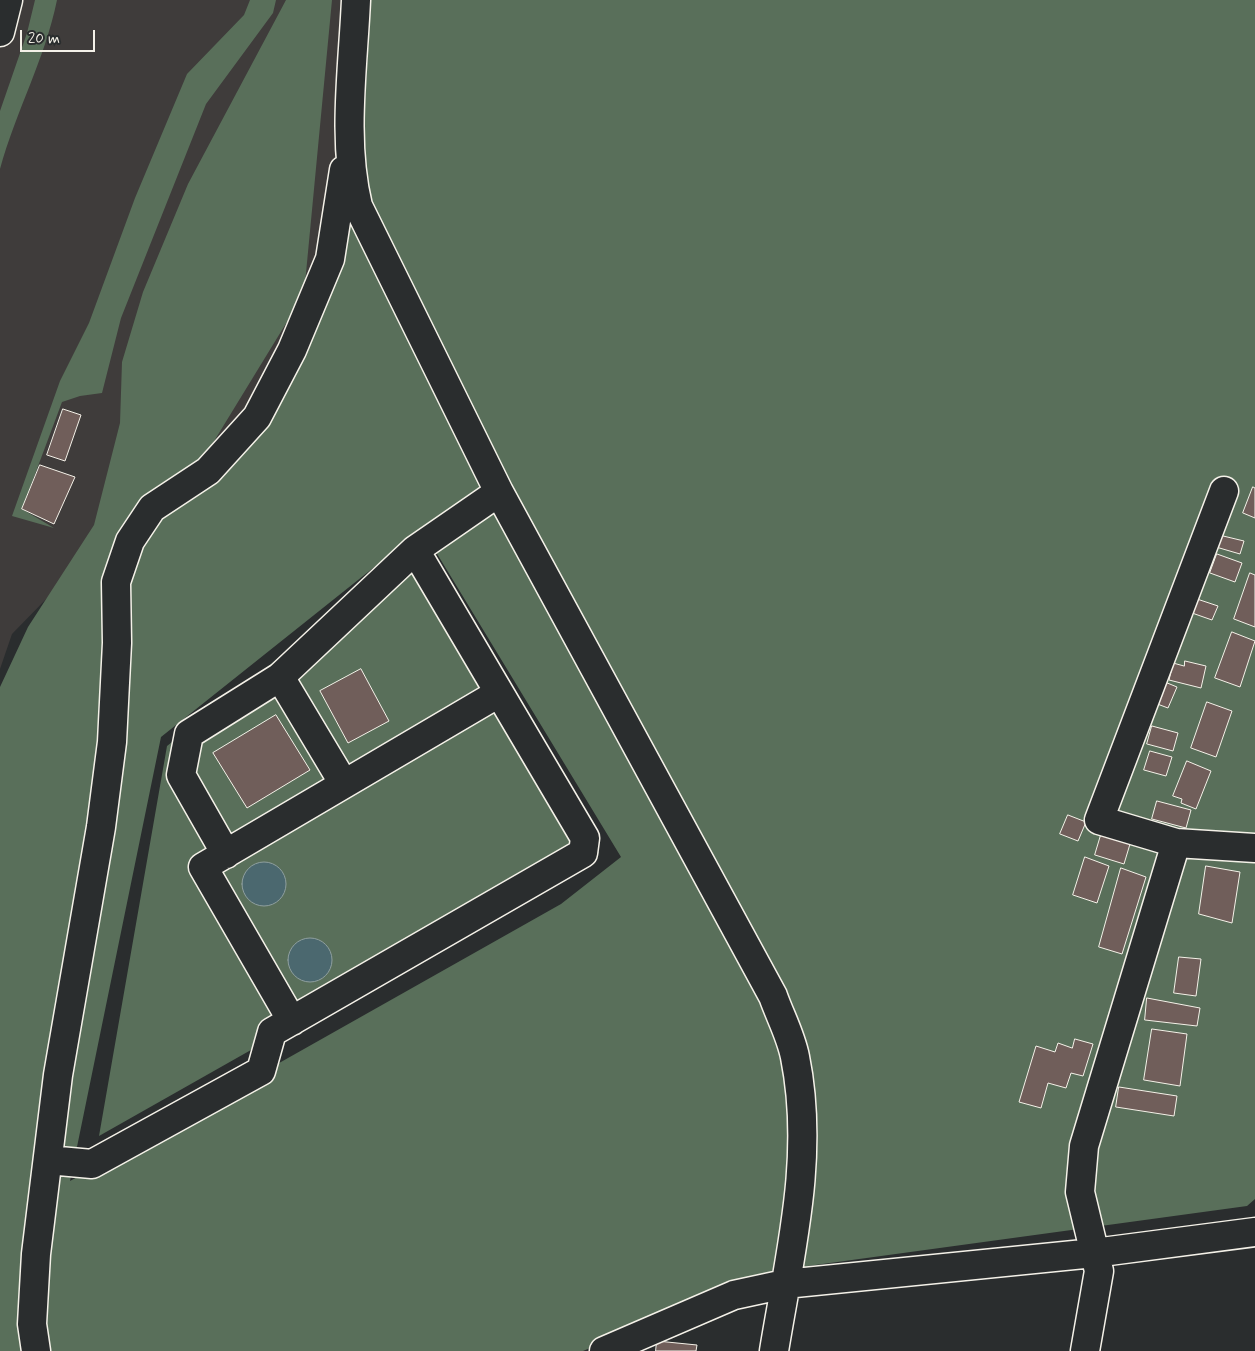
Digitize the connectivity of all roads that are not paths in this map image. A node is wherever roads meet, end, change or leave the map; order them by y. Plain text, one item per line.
1 (8, 0) edge
2 (356, 0) edge
3 (0, 32) edge
4 (350, 124) junction
5 (1224, 491) dead end
6 (499, 492) junction
7 (415, 550) junction
8 (280, 677) junction
9 (499, 692) junction
10 (344, 784) junction
11 (1176, 843) junction
12 (1255, 848) edge
13 (226, 854) junction
14 (292, 1021) junction
15 (48, 1160) junction
16 (1255, 1232) edge
17 (1094, 1253) junction
18 (785, 1284) junction
19 (36, 1351) edge
20 (604, 1351) edge
21 (774, 1351) edge
22 (1086, 1351) edge

1 - 3 street
2 - 4 street
4 - 6 street
4 - 15 street
5 - 11 street
6 - 7 street
6 - 18 street
7 - 8 street
7 - 9 street
8 - 10 street
8 - 13 street
9 - 10 street
9 - 14 street
10 - 13 street
11 - 12 street
11 - 17 street
13 - 14 street
14 - 15 street
15 - 19 street
16 - 17 street
17 - 18 street
17 - 22 street
18 - 20 street
18 - 21 street

